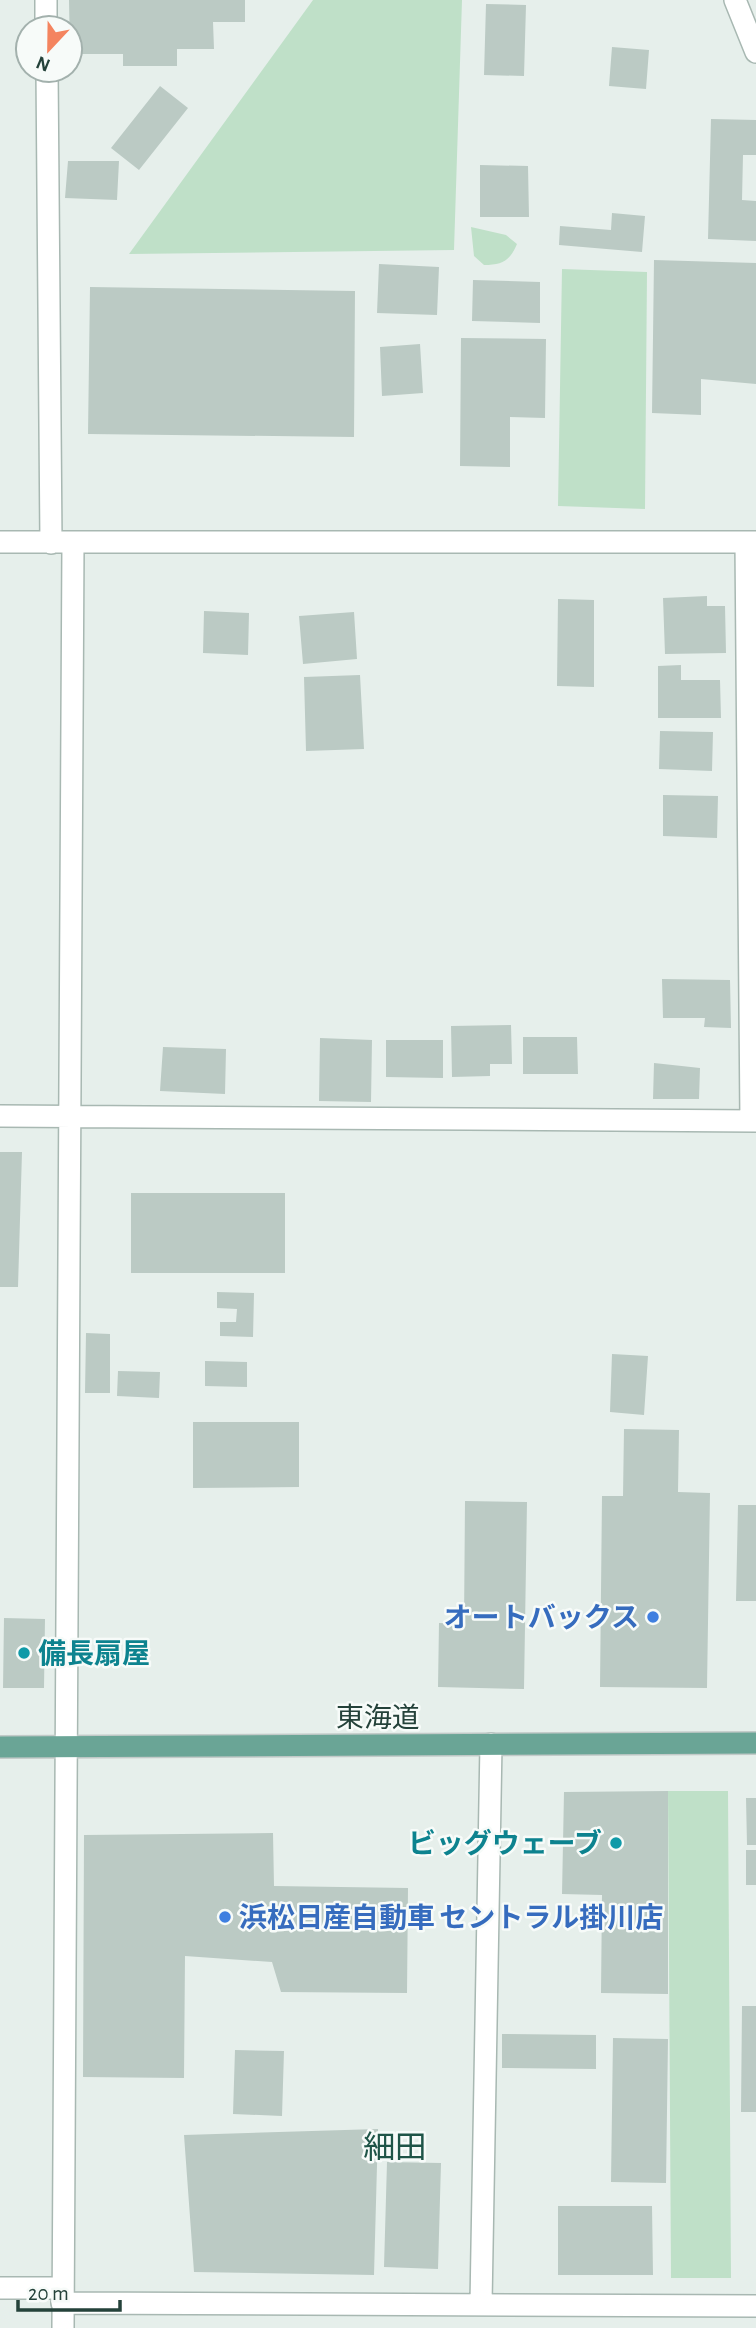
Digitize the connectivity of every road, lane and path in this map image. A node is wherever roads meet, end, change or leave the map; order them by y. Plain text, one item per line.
1 (735, 0) edge
2 (756, 52) edge
3 (47, 84) edge
4 (0, 542) edge
5 (751, 542) edge
6 (51, 543) junction
7 (73, 543) junction
8 (0, 1116) edge
9 (70, 1116) junction
10 (753, 1121) edge
11 (756, 1742) edge
12 (491, 1744) junction
13 (0, 1747) edge
14 (65, 1747) junction
15 (0, 2288) edge
16 (63, 2296) junction
17 (481, 2303) junction
18 (756, 2306) edge
19 (63, 2328) edge

1 - 2 street
3 - 6 street
4 - 6 street
5 - 7 street
5 - 10 street
6 - 7 street
7 - 9 street
8 - 9 street
9 - 10 street
9 - 14 street
11 - 12 main road, 東海道
12 - 14 main road, 東海道
12 - 17 street
13 - 14 main road, 東海道
14 - 16 street
15 - 16 street
16 - 17 street
16 - 19 street
17 - 18 street

